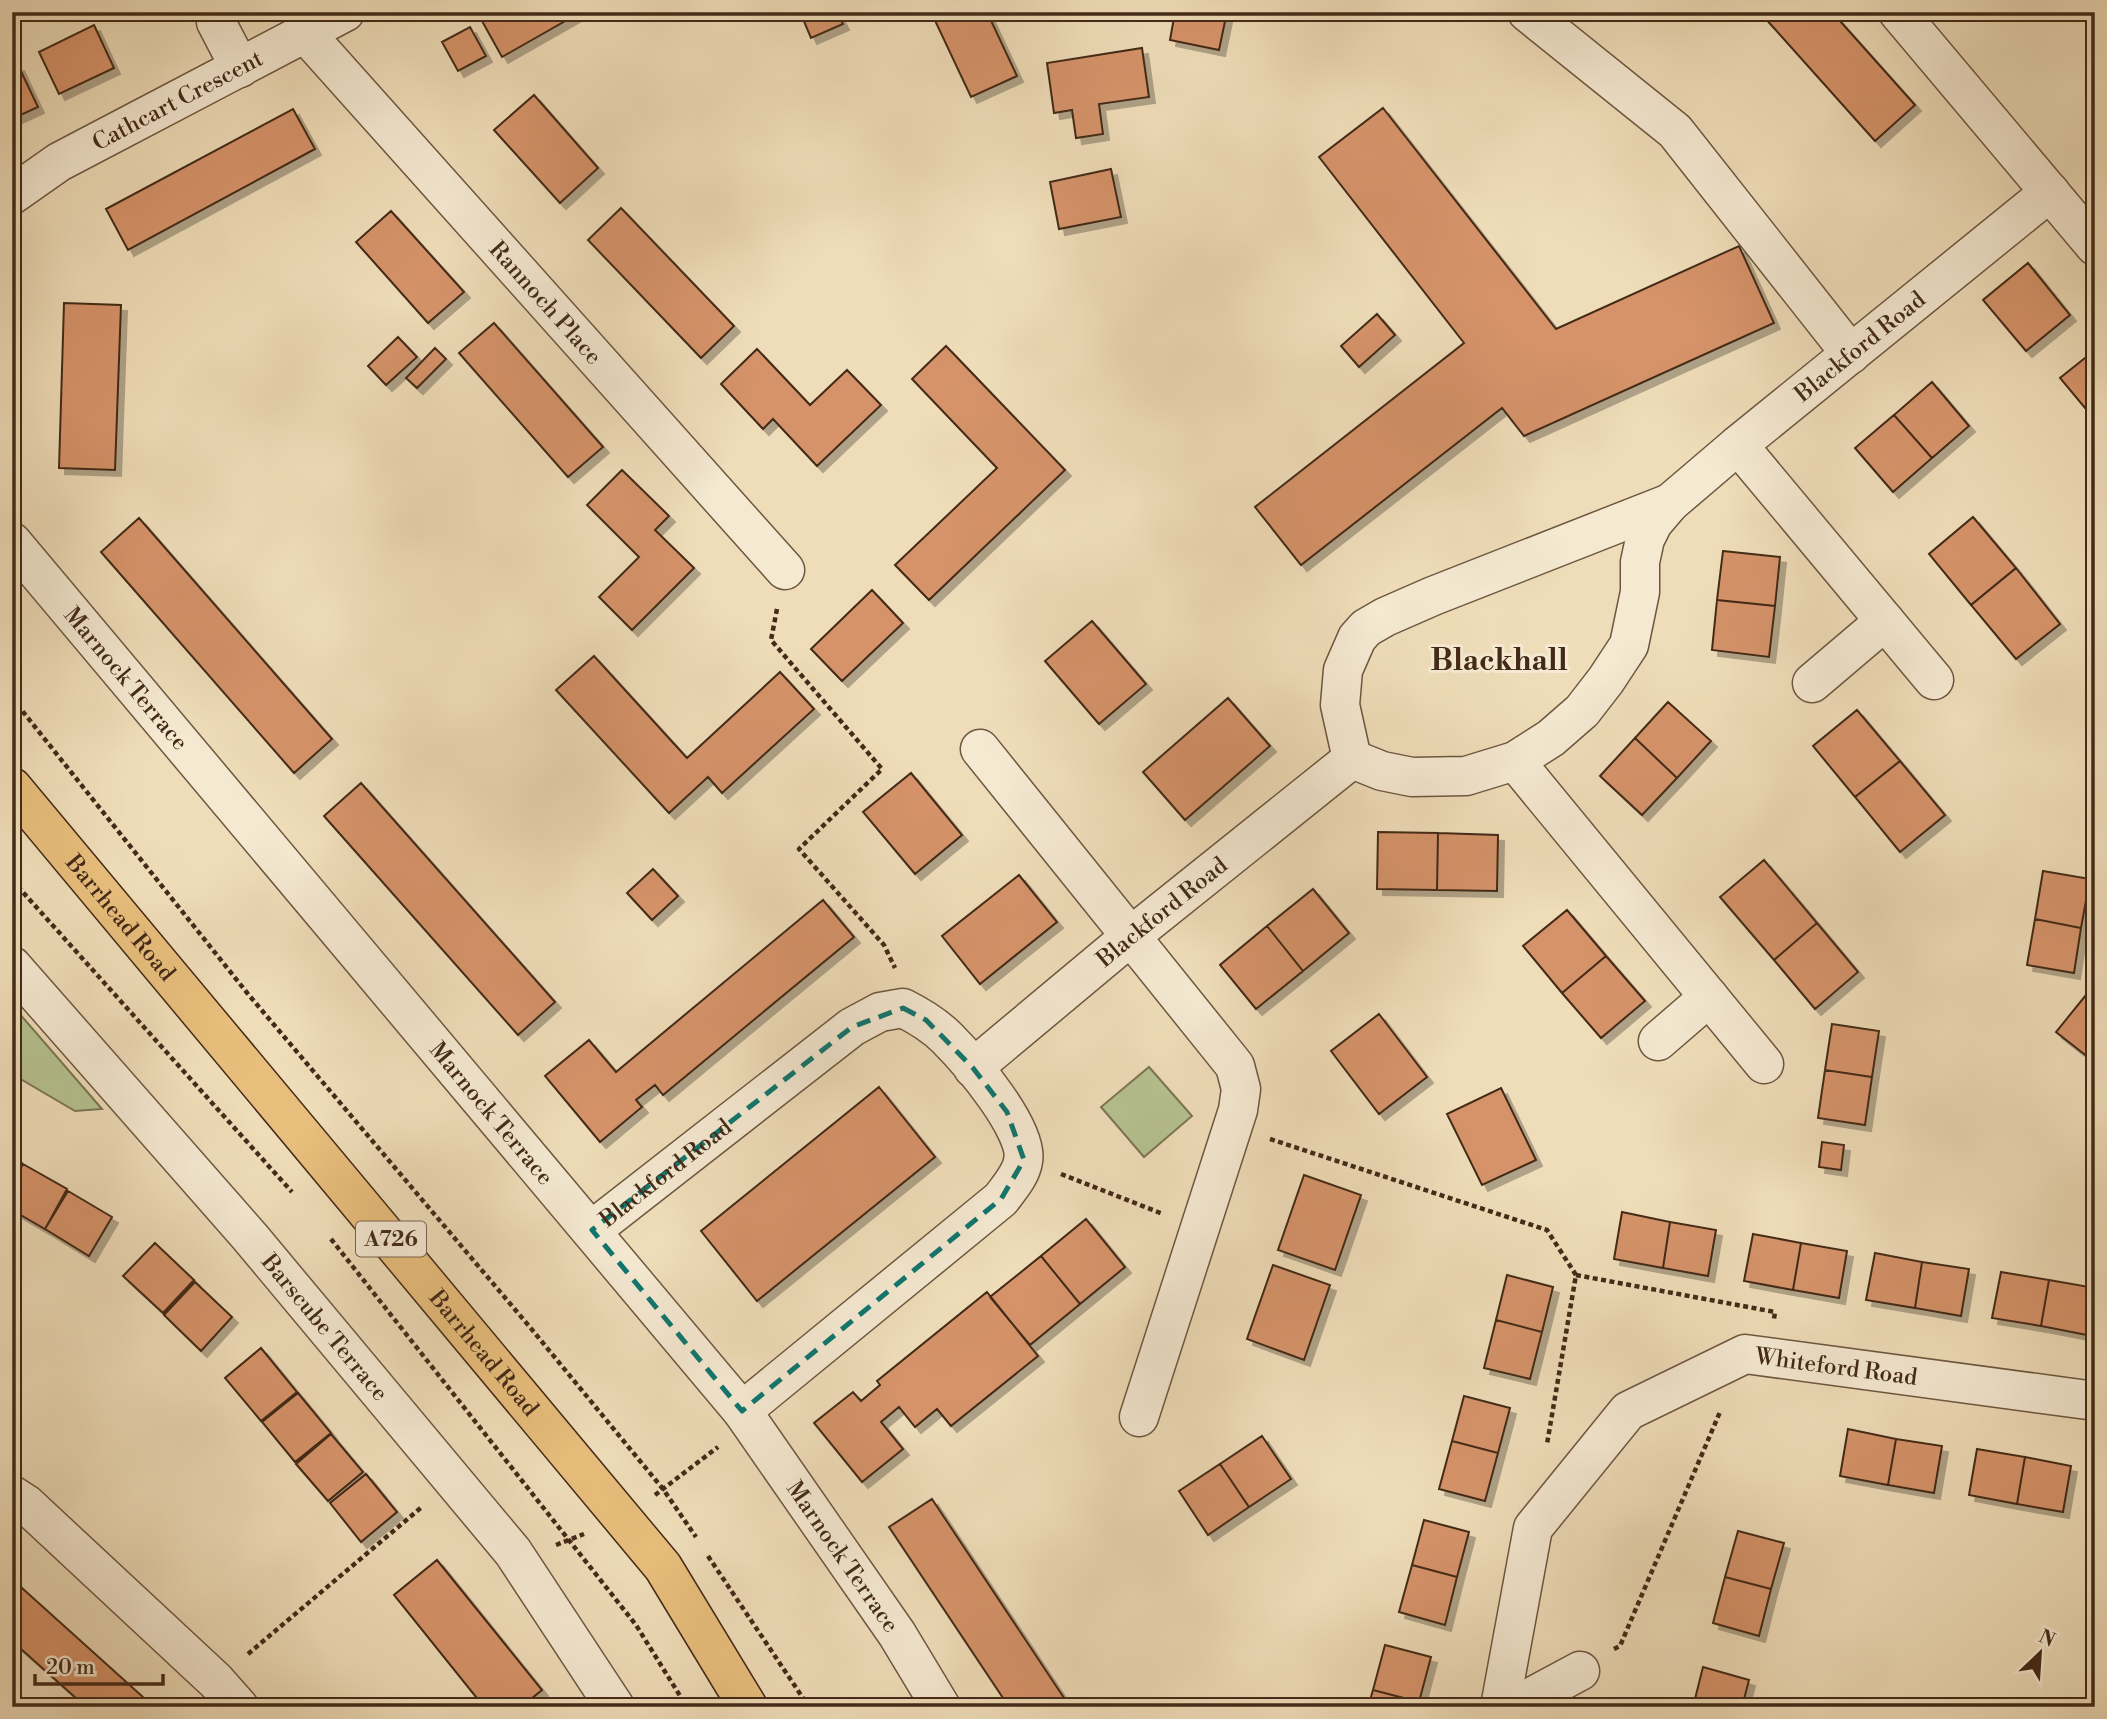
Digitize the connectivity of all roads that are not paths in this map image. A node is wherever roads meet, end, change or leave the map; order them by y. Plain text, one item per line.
1 (215, 12) edge
2 (345, 12) edge
3 (1527, 12) edge
4 (1899, 12) edge
5 (306, 34) junction
6 (240, 68) junction
7 (2050, 192) junction
8 (12, 195) edge
9 (2095, 246) edge
10 (1851, 354) junction
11 (1738, 445) junction
12 (1670, 503) junction
13 (12, 542) edge
14 (785, 570) road end
15 (1885, 621) junction
16 (1934, 680) dead end
17 (1812, 683) dead end
18 (980, 749) dead end
19 (1352, 759) junction
20 (1515, 761) junction
21 (12, 787) edge
22 (1131, 936) junction
23 (12, 966) edge
24 (1709, 996) junction
25 (1658, 1041) dead end
26 (1764, 1064) dead end
27 (973, 1068) junction
28 (592, 1230) junction
29 (2095, 1401) edge
30 (746, 1416) junction
31 (1139, 1417) dead end
32 (12, 1495) edge
33 (1580, 1671) road end
34 (228, 1694) edge
35 (615, 1707) edge
36 (748, 1707) edge
37 (941, 1707) edge
38 (1500, 1707) edge
39 (1513, 1707) edge

1 - 6 street
2 - 5 street, Cathcart Crescent
3 - 10 street
4 - 7 street
5 - 6 street, Cathcart Crescent
5 - 14 street, Rannoch Place
6 - 8 street, Cathcart Crescent
7 - 9 street
7 - 10 street, Blackford Road
10 - 11 street, Blackford Road
11 - 12 street, Blackford Road
11 - 15 street
12 - 19 street, Blackford Road
12 - 20 street, Blackford Road
13 - 28 street, Marnock Terrace
15 - 16 street
15 - 17 street
18 - 22 street
19 - 20 street, Blackford Road
19 - 22 street, Blackford Road
20 - 24 street
21 - 36 main road, Barrhead Road / A726
22 - 27 street, Blackford Road
22 - 31 street
23 - 35 street, Barscube Terrace
24 - 25 street
24 - 26 street
27 - 28 street, Blackford Road
27 - 30 street
28 - 30 street, Marnock Terrace
29 - 38 street, Whiteford Road
30 - 37 street, Marnock Terrace
32 - 34 street
33 - 39 street

